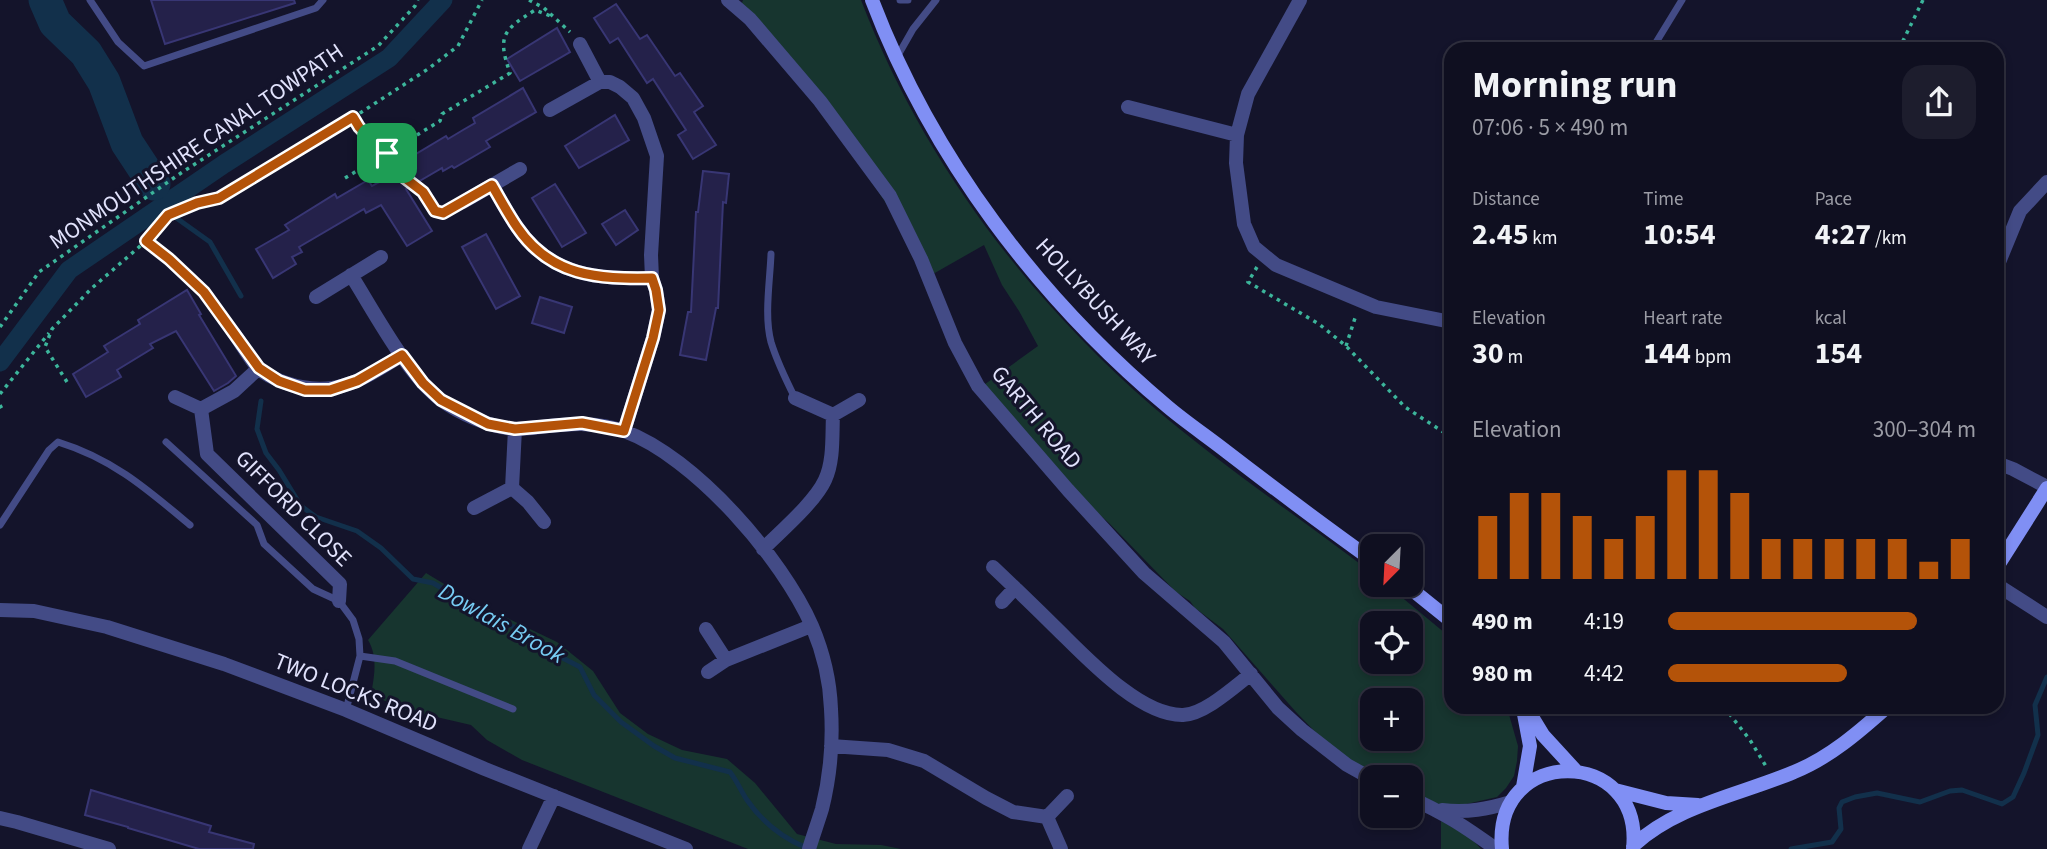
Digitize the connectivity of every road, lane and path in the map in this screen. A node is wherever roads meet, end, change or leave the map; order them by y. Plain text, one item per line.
1 (89, 0) edge
2 (323, 0) edge
3 (418, 0) edge
4 (482, 0) edge
5 (529, 0) edge
6 (727, 0) edge
7 (872, 0) edge
8 (900, 0) edge
9 (908, 0) edge
10 (936, 0) edge
11 (1300, 0) edge
12 (1682, 0) edge
13 (1923, 0) edge
14 (553, 17) junction
15 (1656, 42) edge
16 (1902, 42) edge
17 (580, 44) joint
18 (897, 57) junction
19 (600, 82) junction
20 (1128, 107) dead end
21 (550, 110) dead end
22 (353, 117) junction
23 (1237, 135) junction
24 (387, 153) junction
25 (520, 169) dead end
26 (345, 178) dead end
27 (2047, 182) edge
28 (492, 185) junction
29 (423, 192) joint
30 (463, 202) joint
31 (146, 241) junction
32 (2004, 250) edge
33 (771, 254) dead end
34 (1264, 256) junction
35 (381, 257) dead end
36 (351, 275) junction
37 (652, 278) junction
38 (316, 297) dead end
39 (1360, 301) junction
40 (1444, 321) edge
41 (0, 327) edge
42 (52, 329) junction
43 (233, 332) joint
44 (1346, 346) junction
45 (402, 355) junction
46 (259, 368) junction
47 (67, 382) dead end
48 (0, 394) edge
49 (175, 397) dead end
50 (795, 398) joint
51 (859, 400) dead end
52 (201, 409) junction
53 (833, 415) junction
54 (515, 429) junction
55 (624, 431) junction
56 (1444, 432) edge
57 (166, 442) dead end
58 (2004, 466) edge
59 (512, 488) junction
60 (2047, 488) edge
61 (474, 508) dead end
62 (544, 522) dead end
63 (0, 525) edge
64 (190, 525) dead end
65 (763, 549) junction
66 (1360, 551) edge
67 (2004, 556) edge
68 (993, 567) dead end
69 (1015, 588) junction
70 (2004, 589) edge
71 (1421, 597) edge
72 (340, 601) junction
73 (1002, 602) dead end
74 (0, 610) edge
75 (1444, 615) edge
76 (2047, 617) edge
77 (811, 626) junction
78 (706, 629) dead end
79 (360, 656) junction
80 (726, 660) junction
81 (708, 672) dead end
82 (1251, 674) junction
83 (513, 709) dead end
84 (346, 710) junction
85 (1525, 714) edge
86 (1529, 714) edge
87 (1730, 714) edge
88 (1879, 714) edge
89 (831, 746) junction
90 (1576, 771) junction
91 (1360, 772) edge
92 (1770, 772) dead end
93 (1523, 787) junction
94 (1614, 789) junction
95 (554, 796) junction
96 (1067, 796) dead end
97 (1511, 802) junction
98 (1423, 803) edge
99 (1706, 804) junction
100 (1437, 809) junction
101 (1047, 817) junction
102 (0, 818) edge
103 (1633, 847) edge
104 (109, 849) edge
105 (529, 849) edge
106 (686, 849) edge
107 (809, 849) edge
108 (1061, 849) edge
109 (1496, 849) edge
110 (1502, 849) edge

1 - 2 lane
3 - 41 path, MONMOUTHSHIRE CANAL TOWPATH
4 - 22 path
5 - 14 path
6 - 82 street, GARTH ROAD
7 - 18 street, HOLLYBUSH WAY
8 - 9 lane
10 - 18 lane
11 - 23 street
12 - 15 lane
13 - 16 path
14 - 17 path
14 - 24 path
17 - 19 street
18 - 66 street, HOLLYBUSH WAY
19 - 21 street
19 - 37 street
20 - 23 street
22 - 24 path
22 - 31 path
23 - 34 street
24 - 26 path
24 - 29 path
25 - 28 street
27 - 32 street
28 - 30 street
28 - 37 street
29 - 30 lane
31 - 42 path
31 - 43 path
33 - 50 lane
34 - 39 street
34 - 44 path
35 - 36 street
36 - 38 street
36 - 45 street
37 - 55 street
39 - 40 street
39 - 44 path
42 - 47 path
42 - 48 path
43 - 46 street
44 - 56 path
45 - 46 street
45 - 54 street
46 - 52 street
49 - 52 street
50 - 53 street
51 - 53 street
52 - 72 street, GIFFORD CLOSE
53 - 65 street
54 - 55 street
54 - 59 street
55 - 65 street
57 - 72 lane
58 - 60 street
59 - 61 street
59 - 62 street
60 - 67 street
63 - 64 lane
65 - 77 street
68 - 69 street
69 - 73 street
69 - 82 street
70 - 76 street
71 - 75 street
72 - 79 lane
74 - 84 street, TWO LOCKS ROAD
77 - 80 street
77 - 89 street
78 - 80 street
79 - 83 lane
79 - 84 lane
80 - 81 street
82 - 91 street, GARTH ROAD
84 - 95 street, TWO LOCKS ROAD
85 - 93 street
86 - 90 street
87 - 92 path
88 - 99 street
89 - 101 street
89 - 107 street
90 - 93 street
90 - 94 street
93 - 97 street
94 - 99 street
94 - 103 street
95 - 105 street
95 - 106 street, TWO LOCKS ROAD
96 - 101 street
97 - 100 street
97 - 110 street
98 - 100 street
99 - 103 street
100 - 109 street
101 - 108 street
102 - 104 street

